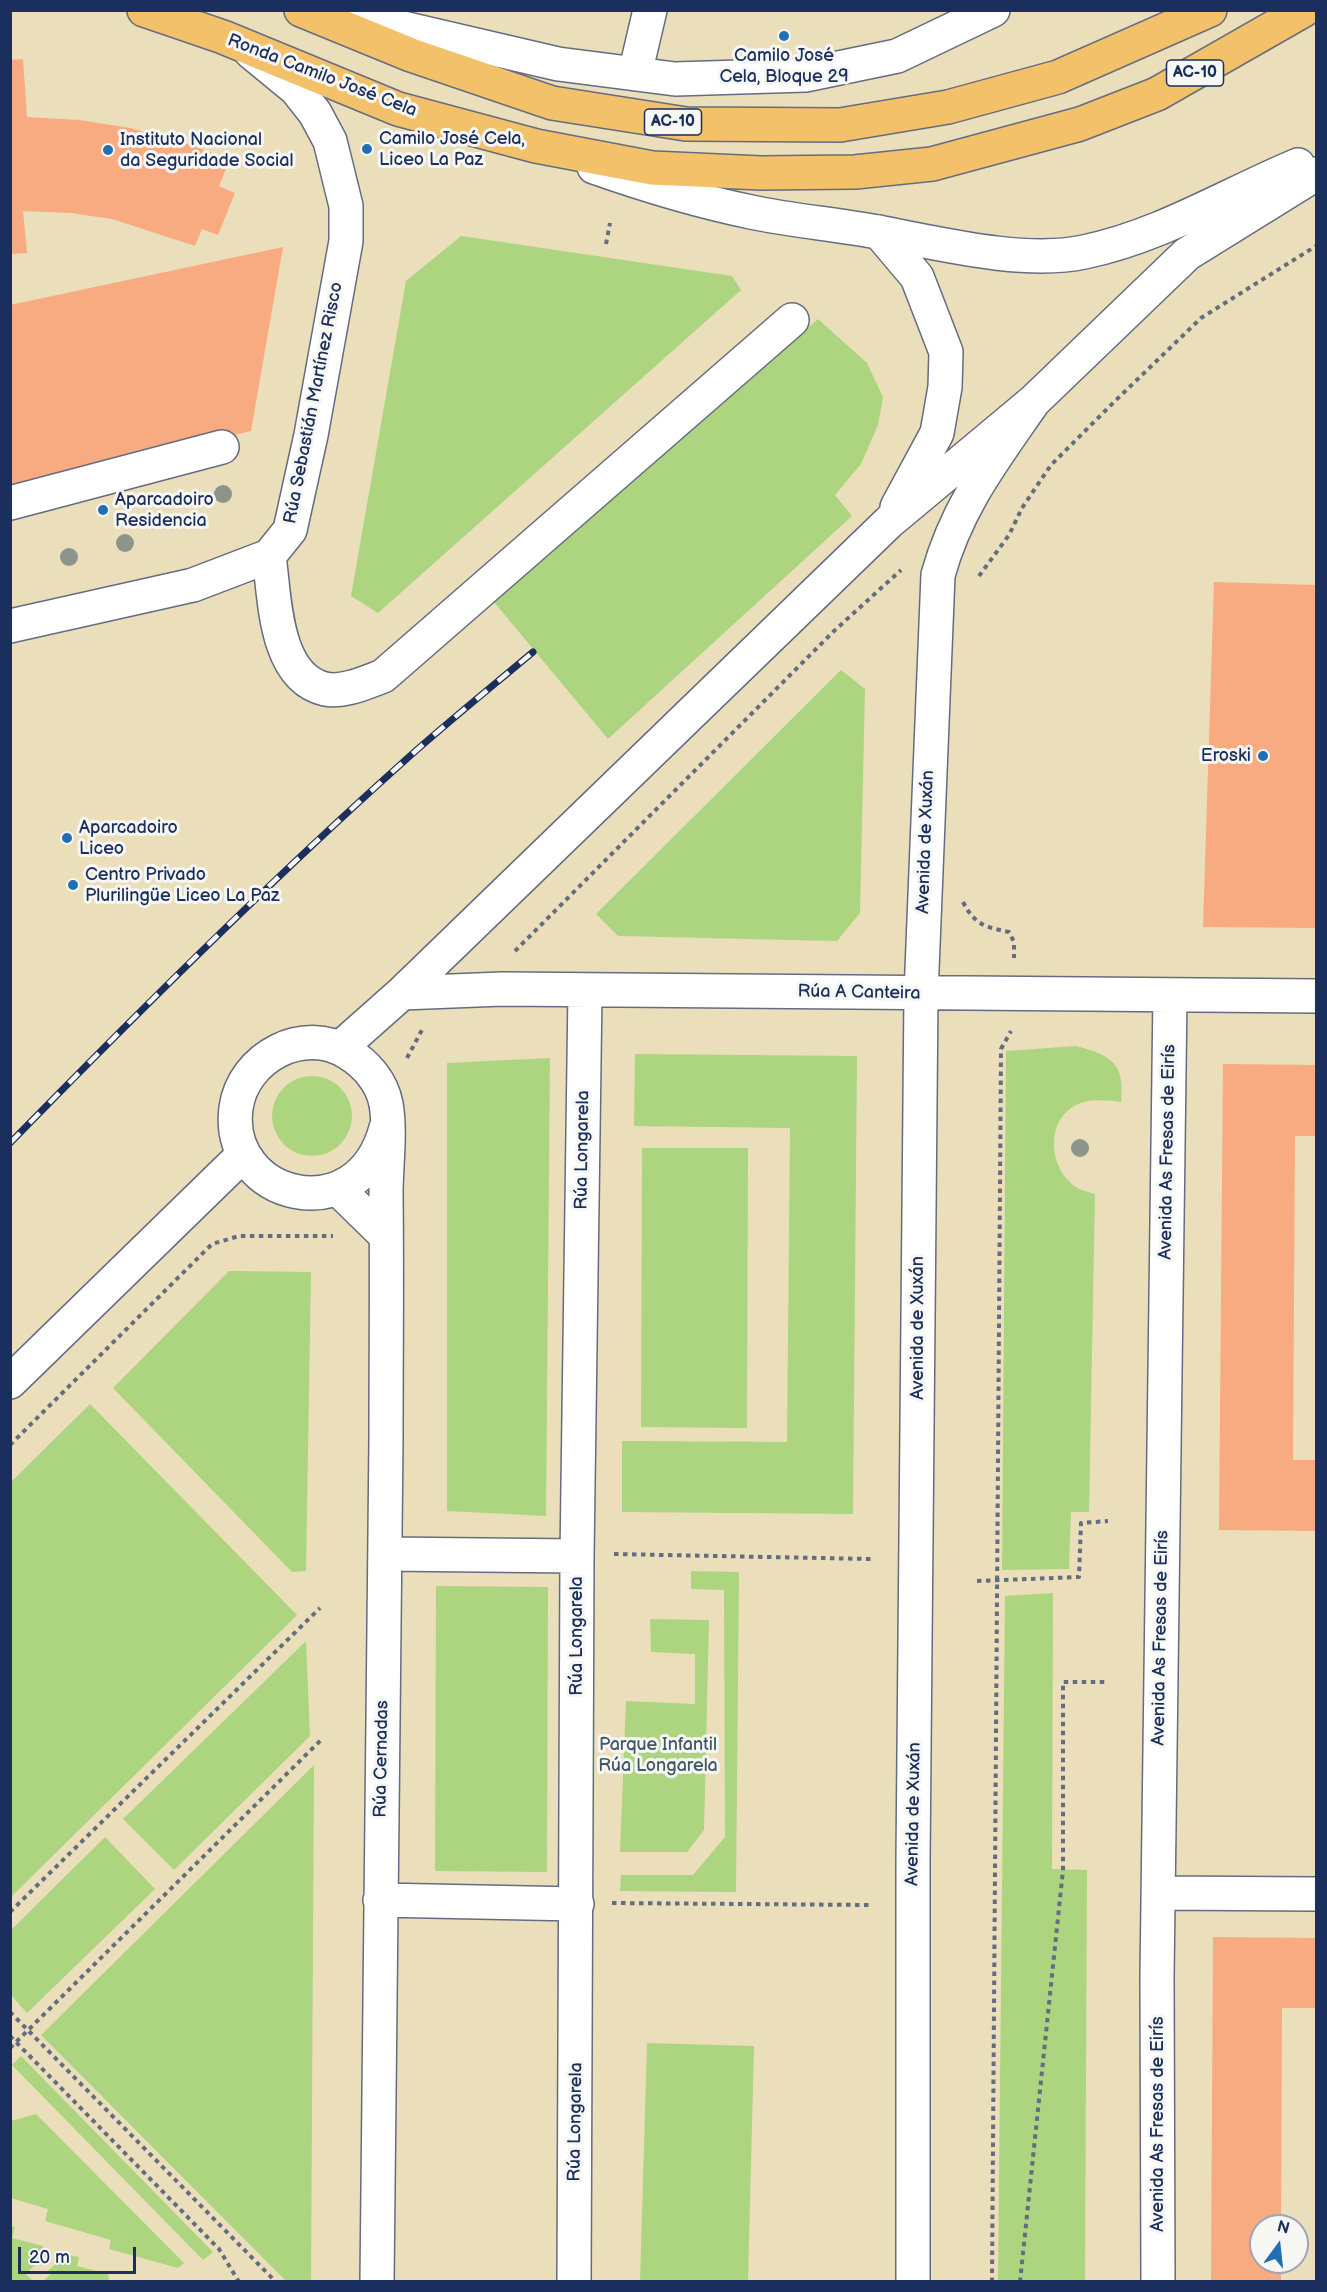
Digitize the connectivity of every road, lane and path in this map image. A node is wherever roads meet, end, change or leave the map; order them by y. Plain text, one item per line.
1 (144, 10) edge
2 (301, 10) edge
3 (327, 10) edge
4 (650, 10) edge
5 (993, 10) edge
6 (1210, 10) edge
7 (1304, 10) edge
8 (245, 47) junction
9 (635, 74) junction
10 (536, 146) junction
11 (1317, 157) edge
12 (1317, 174) edge
13 (1317, 189) edge
14 (1250, 215) junction
15 (610, 223) dead end
16 (879, 232) junction
17 (606, 244) dead end
18 (1317, 246) edge
19 (792, 320) dead end
20 (1034, 401) junction
21 (222, 447) dead end
22 (10, 503) edge
23 (889, 522) junction
24 (269, 556) junction
25 (974, 582) dead end
26 (10, 626) edge
27 (962, 895) dead end
28 (1014, 942) dead end
29 (585, 991) junction
30 (402, 993) junction
31 (921, 994) junction
32 (1170, 995) junction
33 (1317, 996) edge
34 (1011, 1033) dead end
35 (340, 1048) junction
36 (386, 1128) junction
37 (244, 1154) junction
38 (338, 1189) junction
39 (386, 1236) junction
40 (10, 1382) edge
41 (1108, 1521) dead end
42 (385, 1554) junction
43 (590, 1555) junction
44 (871, 1559) dead end
45 (996, 1580) junction
46 (977, 1581) dead end
47 (320, 1608) dead end
48 (1106, 1682) dead end
49 (323, 1738) dead end
50 (1159, 1893) junction
51 (1317, 1894) edge
52 (380, 1900) junction
53 (590, 1903) junction
54 (870, 1905) dead end
55 (10, 1912) edge
56 (10, 2012) edge
57 (28, 2030) junction
58 (10, 2036) edge
59 (17, 2042) junction
60 (10, 2048) edge
61 (239, 2282) edge
62 (276, 2282) edge
63 (377, 2282) edge
64 (574, 2282) edge
65 (913, 2282) edge
66 (992, 2282) edge
67 (1020, 2282) edge
68 (1158, 2282) edge

1 - 8 main road, Ronda Camilo José Cela / AC-10
2 - 6 main road, AC-10
3 - 9 street
4 - 9 street
5 - 9 street
7 - 10 main road, AC-10
8 - 10 main road, Ronda Camilo José Cela / AC-10
8 - 24 street, Rúa Sebastián Martínez Risco
10 - 16 street
11 - 16 street
12 - 14 street
13 - 14 street
14 - 20 street
15 - 17 path
16 - 23 street
18 - 25 path
19 - 24 street
20 - 23 street
20 - 31 street, Avenida de Xuxán
21 - 22 street
23 - 30 street
24 - 26 street
27 - 28 path
29 - 30 street, Rúa A Canteira
29 - 31 street, Rúa A Canteira
29 - 43 street, Rúa Longarela
30 - 35 street
31 - 32 street, Rúa A Canteira
31 - 65 street, Avenida de Xuxán
32 - 33 street, Rúa A Canteira
32 - 50 street, Avenida As Fresas de Eirís
34 - 45 path
35 - 36 street
35 - 37 street
36 - 38 street
36 - 39 street, Rúa Cernadas
37 - 38 street
37 - 40 street
38 - 39 street
39 - 42 street, Rúa Cernadas
41 - 45 path
42 - 43 street
42 - 52 street, Rúa Cernadas
43 - 44 path
43 - 53 street, Rúa Longarela
45 - 46 path
45 - 66 path
47 - 55 path
48 - 67 path
49 - 57 path
50 - 51 street
50 - 68 street, Avenida As Fresas de Eirís
52 - 53 street
52 - 63 street, Rúa Cernadas
53 - 54 path
53 - 64 street, Rúa Longarela
56 - 57 path
57 - 59 path
57 - 62 path
58 - 59 path
59 - 60 path
59 - 61 path

